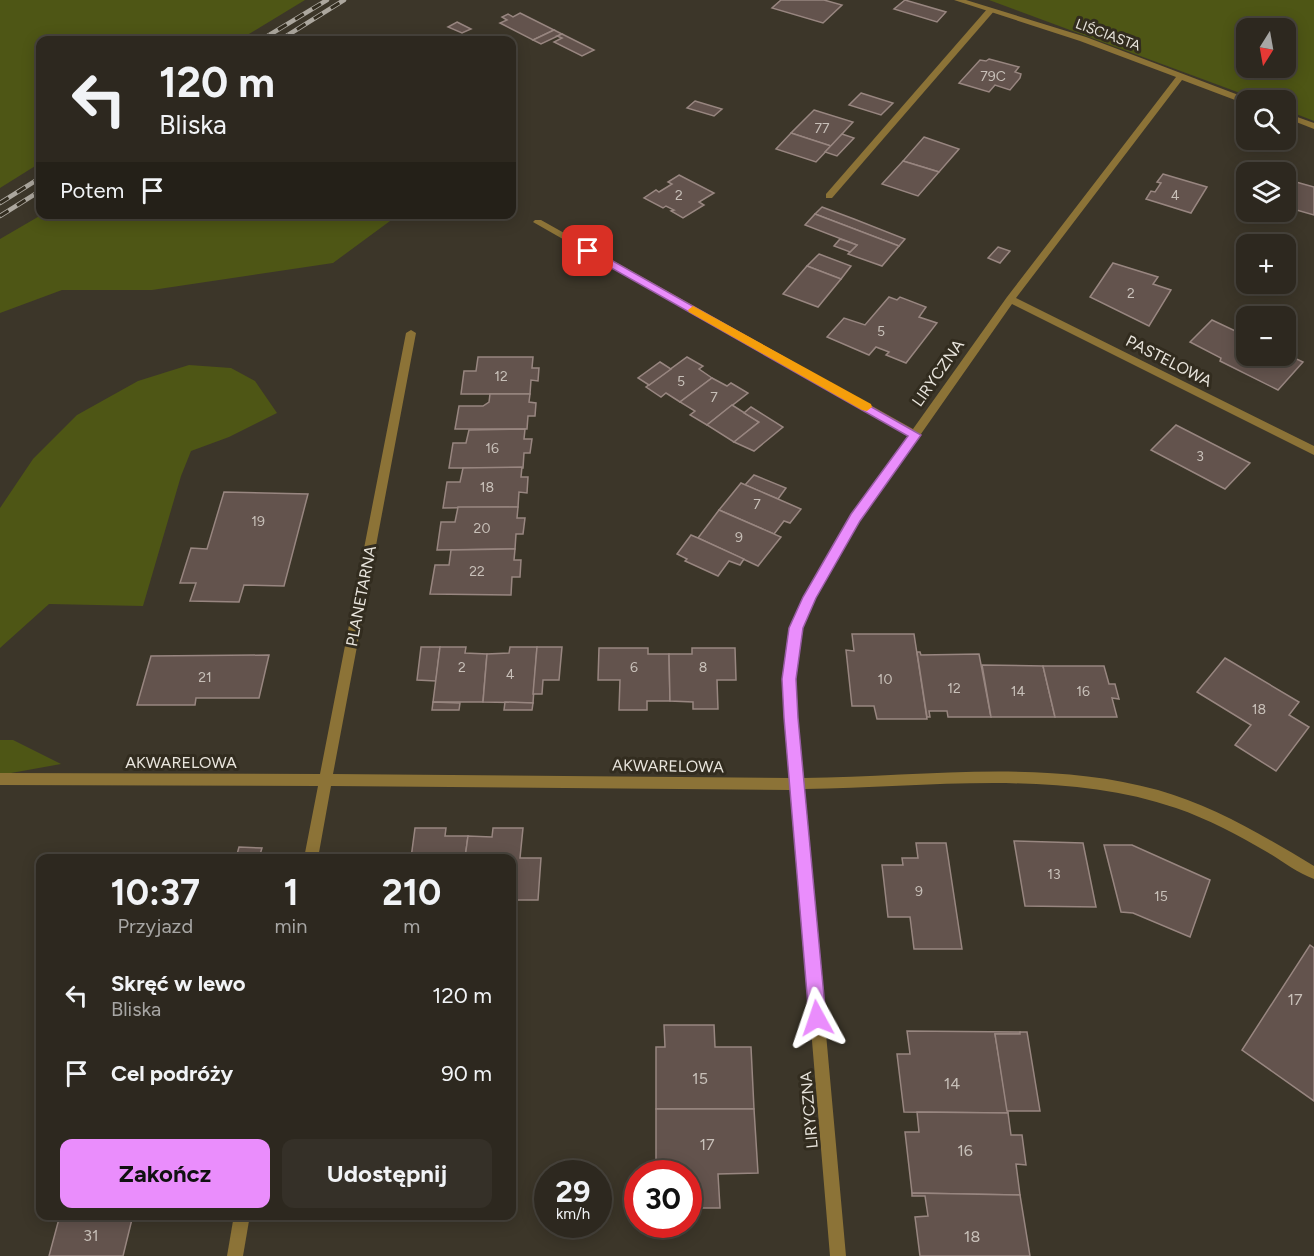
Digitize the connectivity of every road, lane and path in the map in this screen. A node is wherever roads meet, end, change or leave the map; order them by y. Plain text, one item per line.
1 (958, 0) edge
2 (991, 10) junction
3 (1180, 77) junction
4 (1236, 97) edge
5 (1296, 119) edge
6 (1314, 126) edge
7 (829, 196) dead end
8 (538, 222) dead end
9 (1010, 299) junction
10 (411, 333) dead end
11 (915, 435) junction
12 (1314, 451) edge
13 (0, 779) edge
14 (326, 779) junction
15 (797, 784) junction
16 (312, 854) edge
17 (1314, 873) edge
18 (242, 1220) edge
19 (235, 1256) edge
20 (838, 1256) edge

1 - 2 street, LIŚCIASTA
2 - 3 street, LIŚCIASTA
2 - 7 street
3 - 4 street, LIŚCIASTA
3 - 9 street, LIRYCZNA
5 - 6 street
8 - 11 street
9 - 11 street, LIRYCZNA
9 - 12 street, PASTELOWA
10 - 14 street, PLANETARNA
11 - 15 street, LIRYCZNA
13 - 14 street, AKWARELOWA
14 - 15 street, AKWARELOWA
14 - 16 street, PLANETARNA
15 - 17 street, AKWARELOWA
15 - 20 street, LIRYCZNA
18 - 19 street

